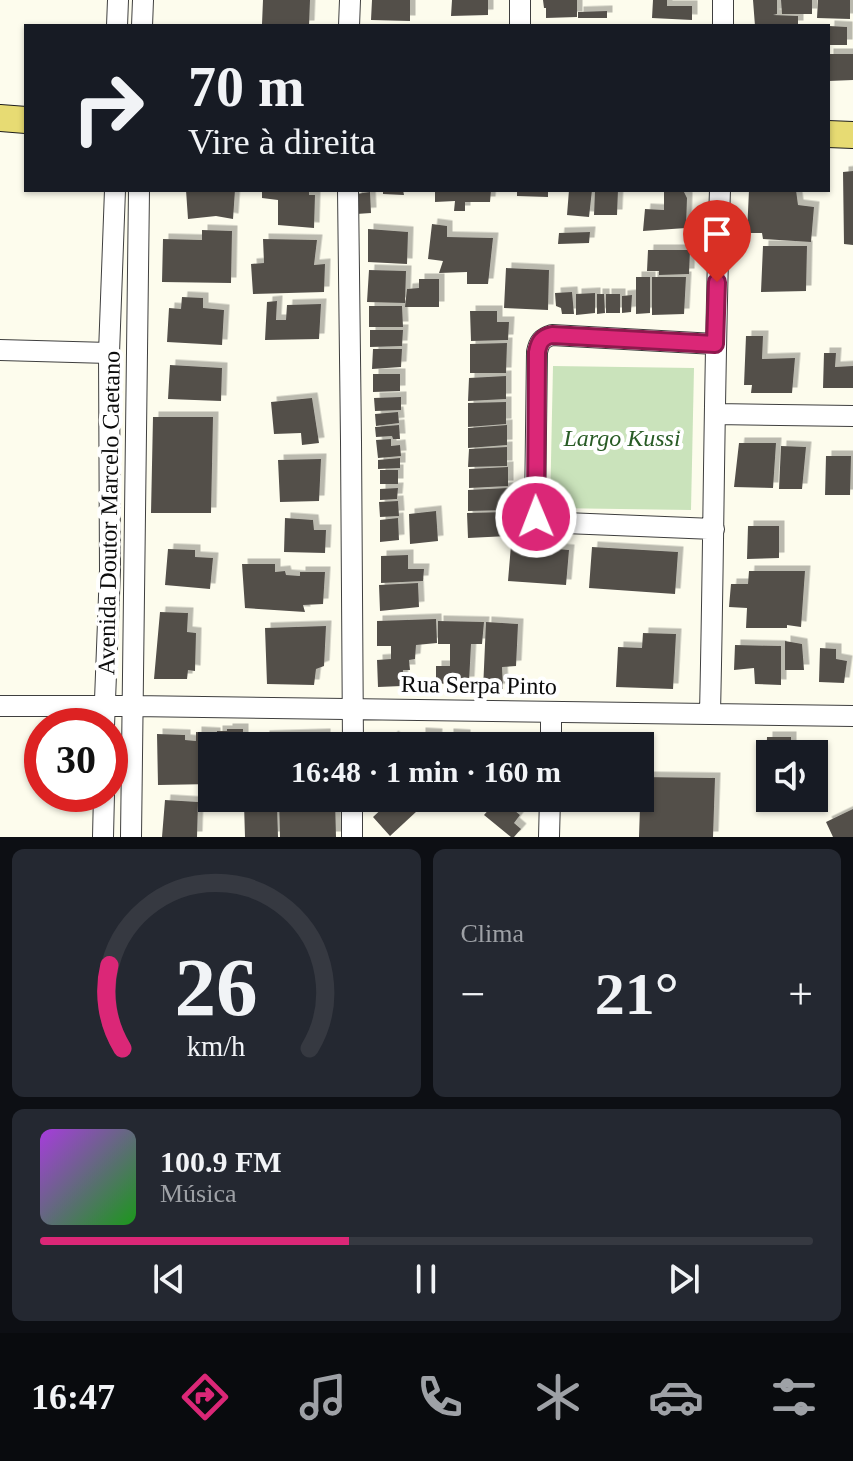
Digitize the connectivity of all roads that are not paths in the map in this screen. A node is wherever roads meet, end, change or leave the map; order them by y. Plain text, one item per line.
1 (118, 0) edge
2 (143, 0) edge
3 (350, 0) edge
4 (520, 0) edge
5 (723, 0) edge
6 (117, 24) edge
7 (142, 24) edge
8 (349, 24) edge
9 (520, 24) edge
10 (723, 24) edge
11 (830, 134) edge
12 (853, 135) edge
13 (115, 192) edge
14 (139, 192) edge
15 (348, 192) edge
16 (720, 192) edge
17 (715, 344) junction
18 (0, 350) edge
19 (109, 353) junction
20 (715, 414) junction
21 (853, 416) edge
22 (714, 529) junction
23 (0, 706) edge
24 (133, 706) junction
25 (24, 708) edge
26 (104, 708) edge
27 (127, 708) edge
28 (353, 709) junction
29 (551, 712) junction
30 (710, 713) junction
31 (853, 716) edge
32 (353, 732) edge
33 (551, 732) edge
34 (104, 812) edge
35 (352, 812) edge
36 (550, 812) edge
37 (103, 837) edge
38 (131, 837) edge
39 (352, 837) edge
40 (549, 837) edge

1 - 6 street
2 - 7 street
3 - 8 street
4 - 9 street
5 - 10 street
11 - 12 main road
13 - 19 street, Avenida Doutor Marcelo Caetano
14 - 24 street, Avenida Doutor Marcelo Caetano
15 - 28 street
16 - 17 street
17 - 20 street
17 - 22 street
18 - 19 street
19 - 26 street, Avenida Doutor Marcelo Caetano
20 - 21 street
20 - 22 street
22 - 30 street
23 - 25 street, Rua Serpa Pinto
24 - 27 street, Rua Serpa Pinto
24 - 28 street, Rua Serpa Pinto
24 - 38 street, Avenida Doutor Marcelo Caetano
28 - 29 street, Rua Serpa Pinto
28 - 32 street
29 - 30 street, Rua Serpa Pinto
29 - 33 street
30 - 31 street, Rua Serpa Pinto
34 - 37 street
35 - 39 street
36 - 40 street

